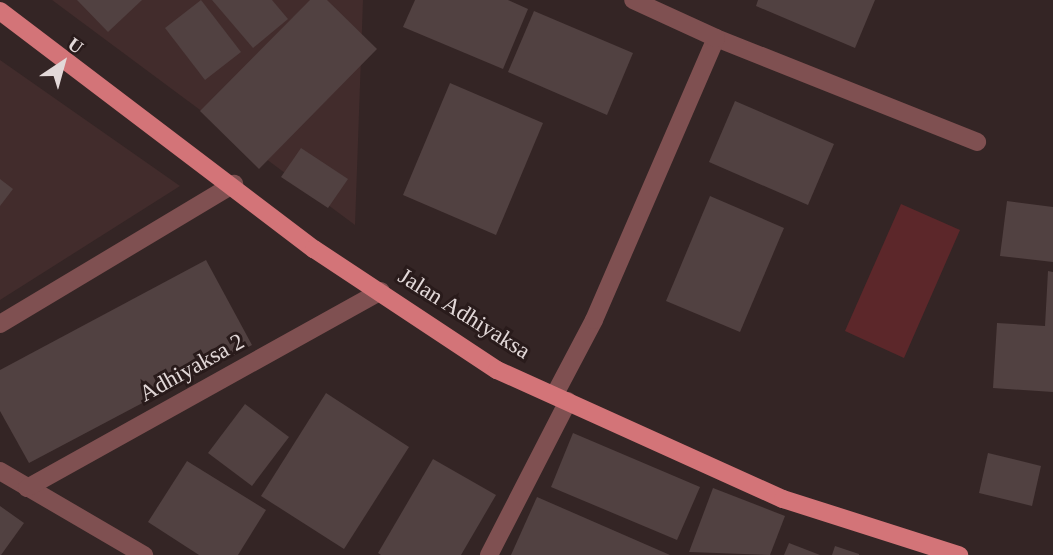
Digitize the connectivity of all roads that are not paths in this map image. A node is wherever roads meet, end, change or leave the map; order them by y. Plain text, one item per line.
1 (634, 0) edge
2 (0, 11) edge
3 (716, 38) junction
4 (977, 142) dead end
5 (234, 184) junction
6 (381, 291) junction
7 (0, 324) edge
8 (562, 398) junction
9 (0, 471) edge
10 (27, 488) junction
11 (144, 555) edge
12 (489, 555) edge
13 (959, 555) edge

1 - 3 street
2 - 5 main road, Jalan Adhiyaksa
3 - 4 street
3 - 8 street
5 - 6 main road, Jalan Adhiyaksa
5 - 7 street
6 - 8 main road, Jalan Adhiyaksa
6 - 10 street, Adhiyaksa 2
8 - 12 street
8 - 13 main road, Jalan Adhiyaksa
9 - 10 street
10 - 11 street

